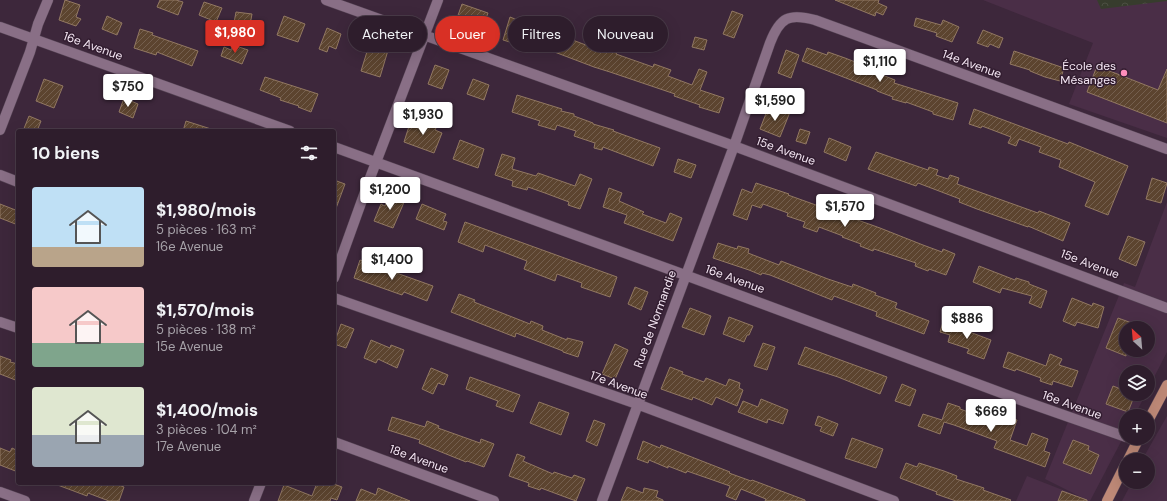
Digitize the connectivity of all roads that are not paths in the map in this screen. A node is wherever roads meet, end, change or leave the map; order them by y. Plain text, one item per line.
1 (48, 0) edge
2 (326, 0) edge
3 (438, 0) edge
4 (371, 16) edge
5 (0, 27) edge
6 (427, 30) edge
7 (427, 36) edge
8 (33, 39) junction
9 (418, 52) edge
10 (284, 129) edge
11 (0, 130) edge
12 (734, 146) junction
13 (336, 148) edge
14 (1167, 149) edge
15 (376, 163) junction
16 (0, 175) edge
17 (16, 181) edge
18 (336, 273) edge
19 (685, 275) junction
20 (336, 299) edge
21 (1167, 308) edge
22 (0, 322) edge
23 (16, 327) edge
24 (1167, 385) edge
25 (637, 404) junction
26 (1154, 409) edge
27 (1119, 434) edge
28 (336, 443) edge
29 (1119, 477) edge
30 (260, 485) edge
31 (0, 492) edge
32 (25, 501) edge
33 (254, 501) edge
34 (494, 501) edge
35 (602, 501) edge
36 (894, 501) edge
37 (1107, 501) edge

1 - 8 street
2 - 4 street, 15e Avenue
3 - 6 street
5 - 8 street, 16e Avenue
7 - 12 street, 15e Avenue
8 - 10 street, 16e Avenue
8 - 11 street
9 - 15 street
12 - 14 street, 14e Avenue
12 - 19 street, Rue de Normandie
12 - 21 street, 15e Avenue
13 - 15 street, 16e Avenue
15 - 18 street
15 - 19 street, 16e Avenue
16 - 17 street
19 - 25 street, Rue de Normandie
19 - 27 street, 16e Avenue
20 - 25 street, 17e Avenue
22 - 23 street
24 - 26 main road
25 - 35 street, Rue de Normandie
25 - 36 street, 17e Avenue
28 - 34 street, 18e Avenue
29 - 37 main road
30 - 33 street
31 - 32 street

